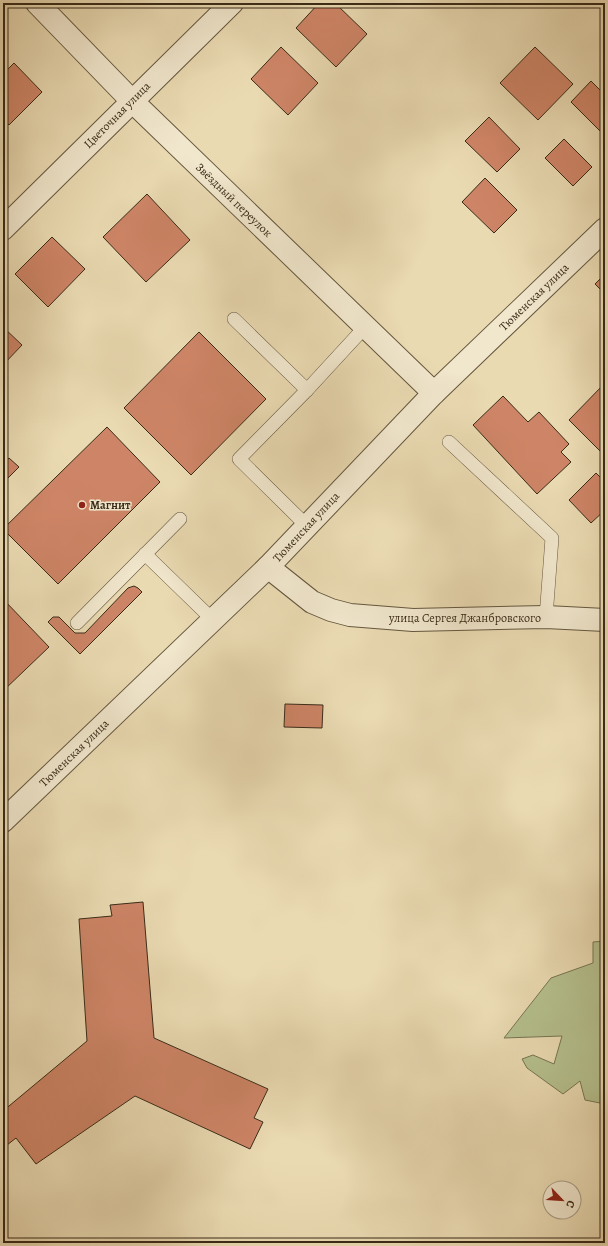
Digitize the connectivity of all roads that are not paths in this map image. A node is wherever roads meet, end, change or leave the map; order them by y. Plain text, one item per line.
1 (37, 3) edge
2 (232, 3) edge
3 (132, 101) junction
4 (3, 229) edge
5 (605, 229) edge
6 (234, 319) dead end
7 (365, 327) junction
8 (307, 390) junction
9 (434, 393) junction
10 (449, 442) dead end
11 (180, 519) dead end
12 (306, 526) junction
13 (145, 554) junction
14 (268, 567) junction
15 (546, 617) junction
16 (213, 620) junction
17 (605, 620) edge
18 (77, 623) dead end
19 (3, 821) edge

1 - 3 street, Звёздный переулок
2 - 3 street, Цветочная улица
3 - 4 street, Цветочная улица
3 - 7 street, Звёздный переулок
5 - 9 street, Тюменская улица
6 - 8 lane
7 - 8 lane
7 - 9 street, Звёздный переулок
8 - 12 lane
9 - 12 street, Тюменская улица
10 - 15 lane
11 - 13 lane
12 - 14 street, Тюменская улица
13 - 16 lane
13 - 18 lane
14 - 15 street, улица Сергея Джанбровского
14 - 16 street, Тюменская улица
15 - 17 street, улица Сергея Джанбровского
16 - 19 street, Тюменская улица

